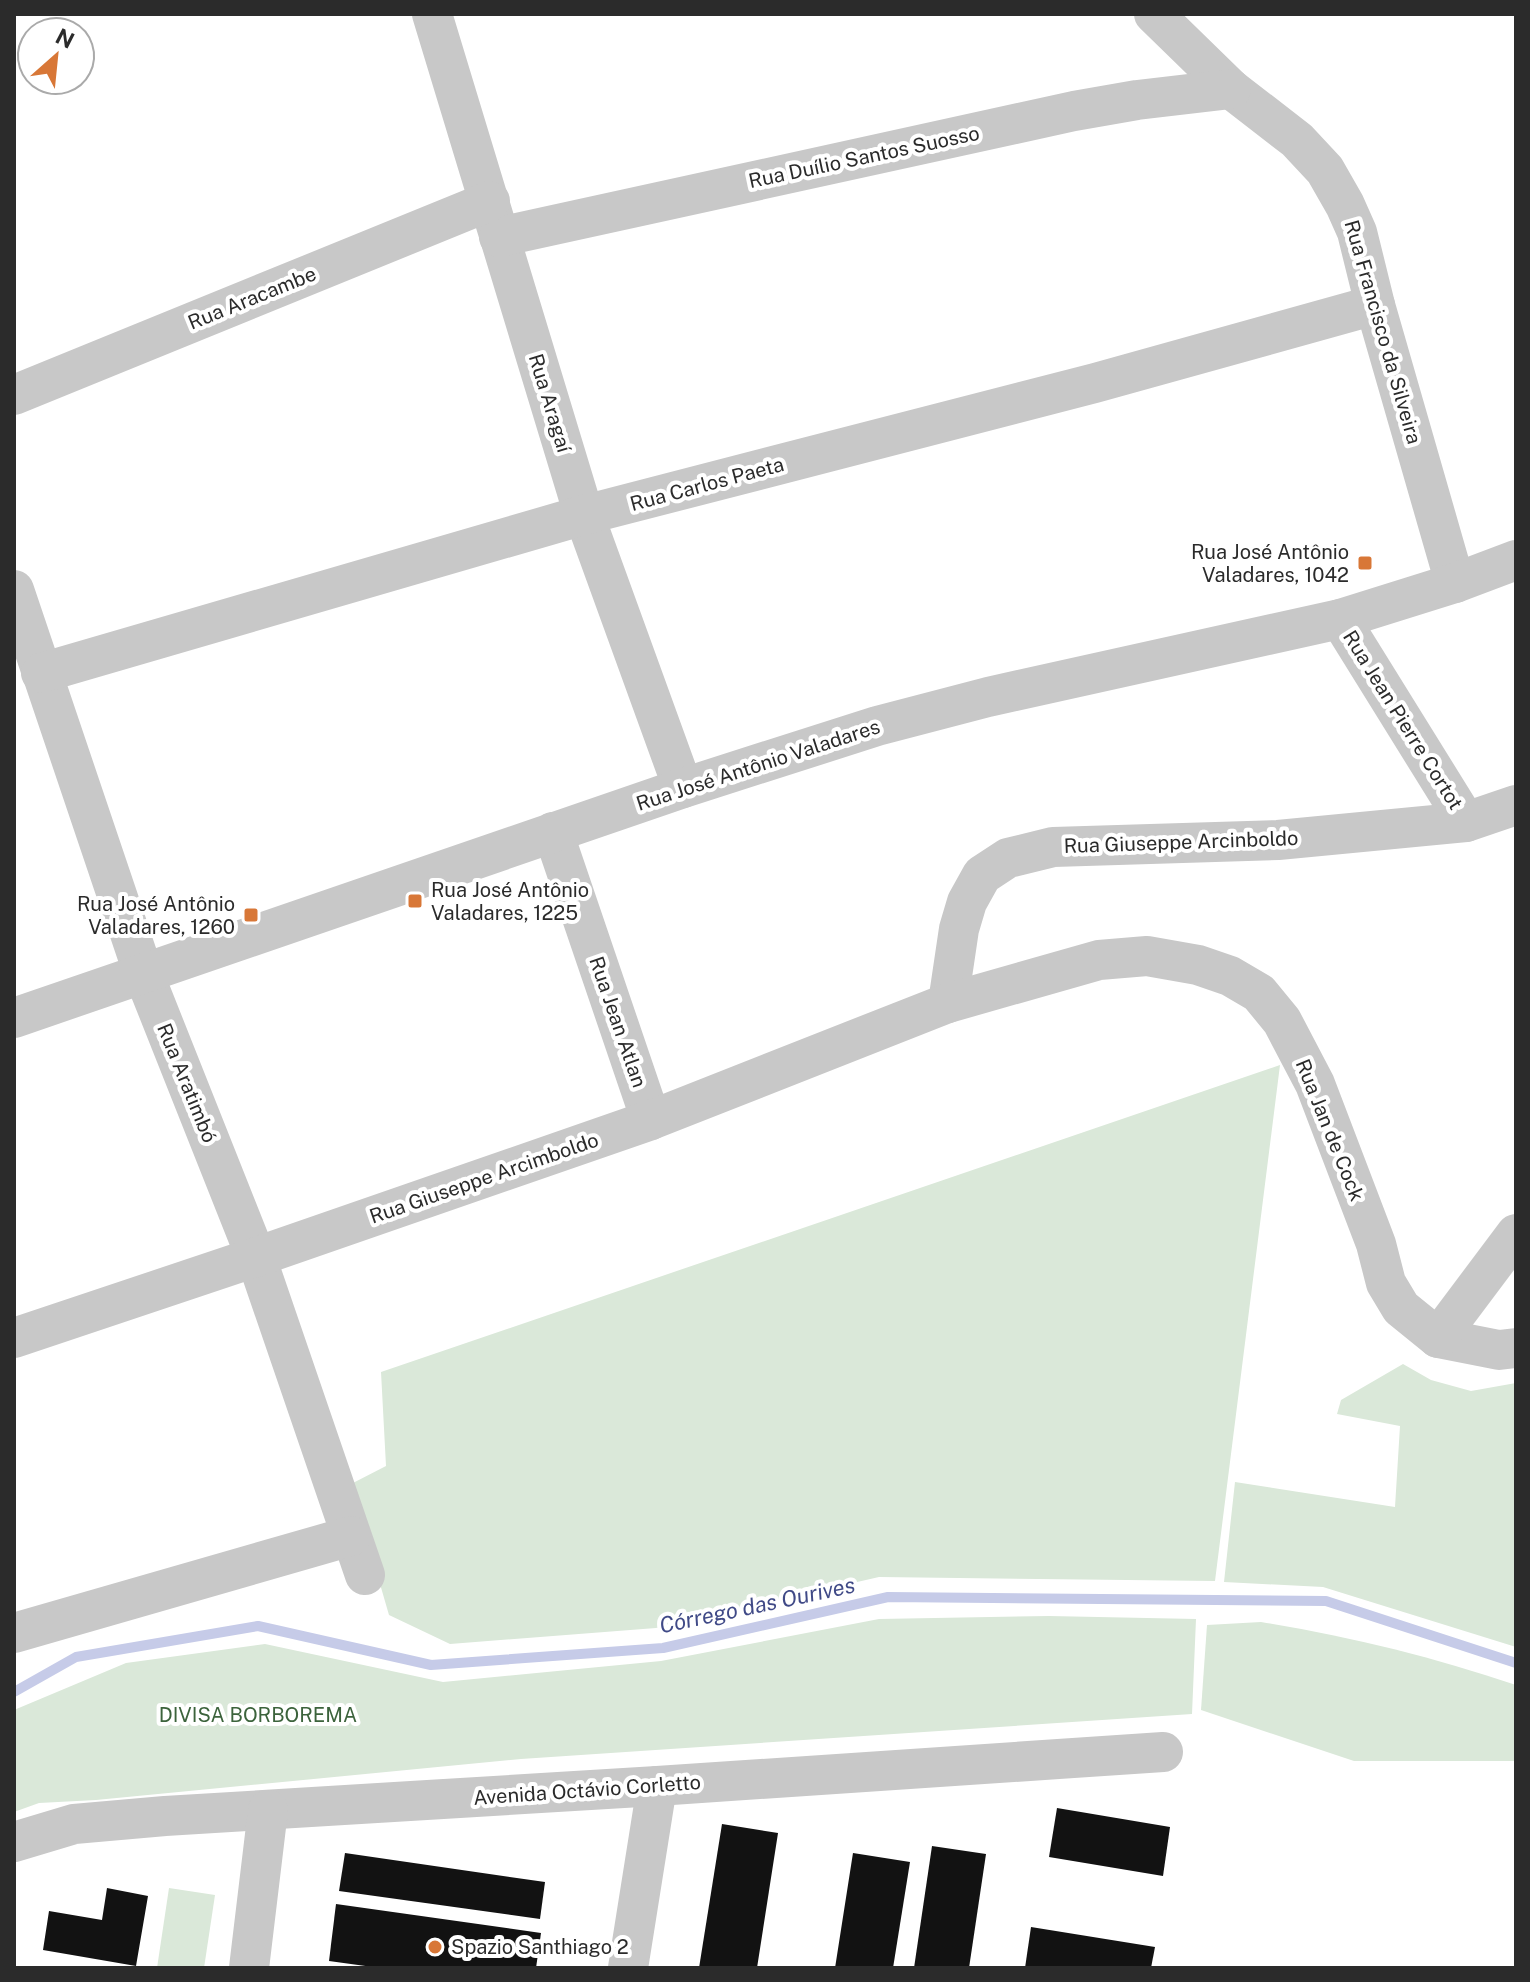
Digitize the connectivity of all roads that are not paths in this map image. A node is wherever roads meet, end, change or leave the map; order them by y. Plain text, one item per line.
1 (432, 14) edge
2 (1154, 14) edge
3 (1231, 89) junction
4 (494, 219) junction
5 (1375, 305) junction
6 (14, 395) edge
7 (584, 515) junction
8 (1516, 560) edge
9 (1455, 583) junction
10 (14, 590) edge
11 (1340, 619) junction
12 (41, 673) junction
13 (683, 788) junction
14 (1516, 805) edge
15 (1466, 822) junction
16 (553, 832) junction
17 (144, 975) junction
18 (948, 1003) junction
19 (14, 1018) edge
20 (651, 1120) junction
21 (1516, 1234) edge
22 (256, 1257) junction
23 (14, 1338) edge
24 (1438, 1338) junction
25 (1516, 1348) edge
26 (351, 1536) junction
27 (365, 1575) dead end
28 (14, 1633) edge
29 (1163, 1752) dead end
30 (657, 1786) junction
31 (268, 1810) junction
32 (14, 1842) edge
33 (249, 1968) edge
34 (628, 1968) edge

1 - 4 street, Rua Aragaí
2 - 3 street, Rua Francisco da Silveira
3 - 4 street, Rua Duílio Santos Suosso
3 - 5 street, Rua Francisco da Silveira
4 - 6 street, Rua Aracambe
4 - 7 street, Rua Aragaí
5 - 7 street, Rua Carlos Paeta
5 - 9 street, Rua Francisco da Silveira
7 - 12 street, Rua Carlos Paeta
7 - 13 street, Rua Aragaí
8 - 9 street, Rua José Antônio Valadares
9 - 11 street, Rua José Antônio Valadares
10 - 12 street, Rua Aratimbó
11 - 13 street, Rua José Antônio Valadares
11 - 15 street, Rua Jean Pierre Cortot
12 - 17 street, Rua Aratimbó
13 - 16 street, Rua José Antônio Valadares
14 - 15 street, Rua Giuseppe Arcinboldo
15 - 18 street, Rua Giuseppe Arcinboldo
16 - 17 street, Rua José Antônio Valadares
16 - 20 street, Rua Jean Atlan
17 - 19 street, Rua José Antônio Valadares
17 - 22 street, Rua Aratimbó
18 - 20 street, Rua Giuseppe Arcimboldo
18 - 24 street, Rua Jan de Cock
20 - 22 street, Rua Giuseppe Arcimboldo
21 - 24 street
22 - 23 street, Rua Giuseppe Arcimboldo
22 - 26 street, Rua Aratimbó
24 - 25 street
26 - 27 street, Rua Aratimbó
26 - 28 street
29 - 30 street, Avenida Octávio Corletto
30 - 31 street, Avenida Octávio Corletto
30 - 34 street
31 - 32 street, Avenida Octávio Corletto
31 - 33 street

